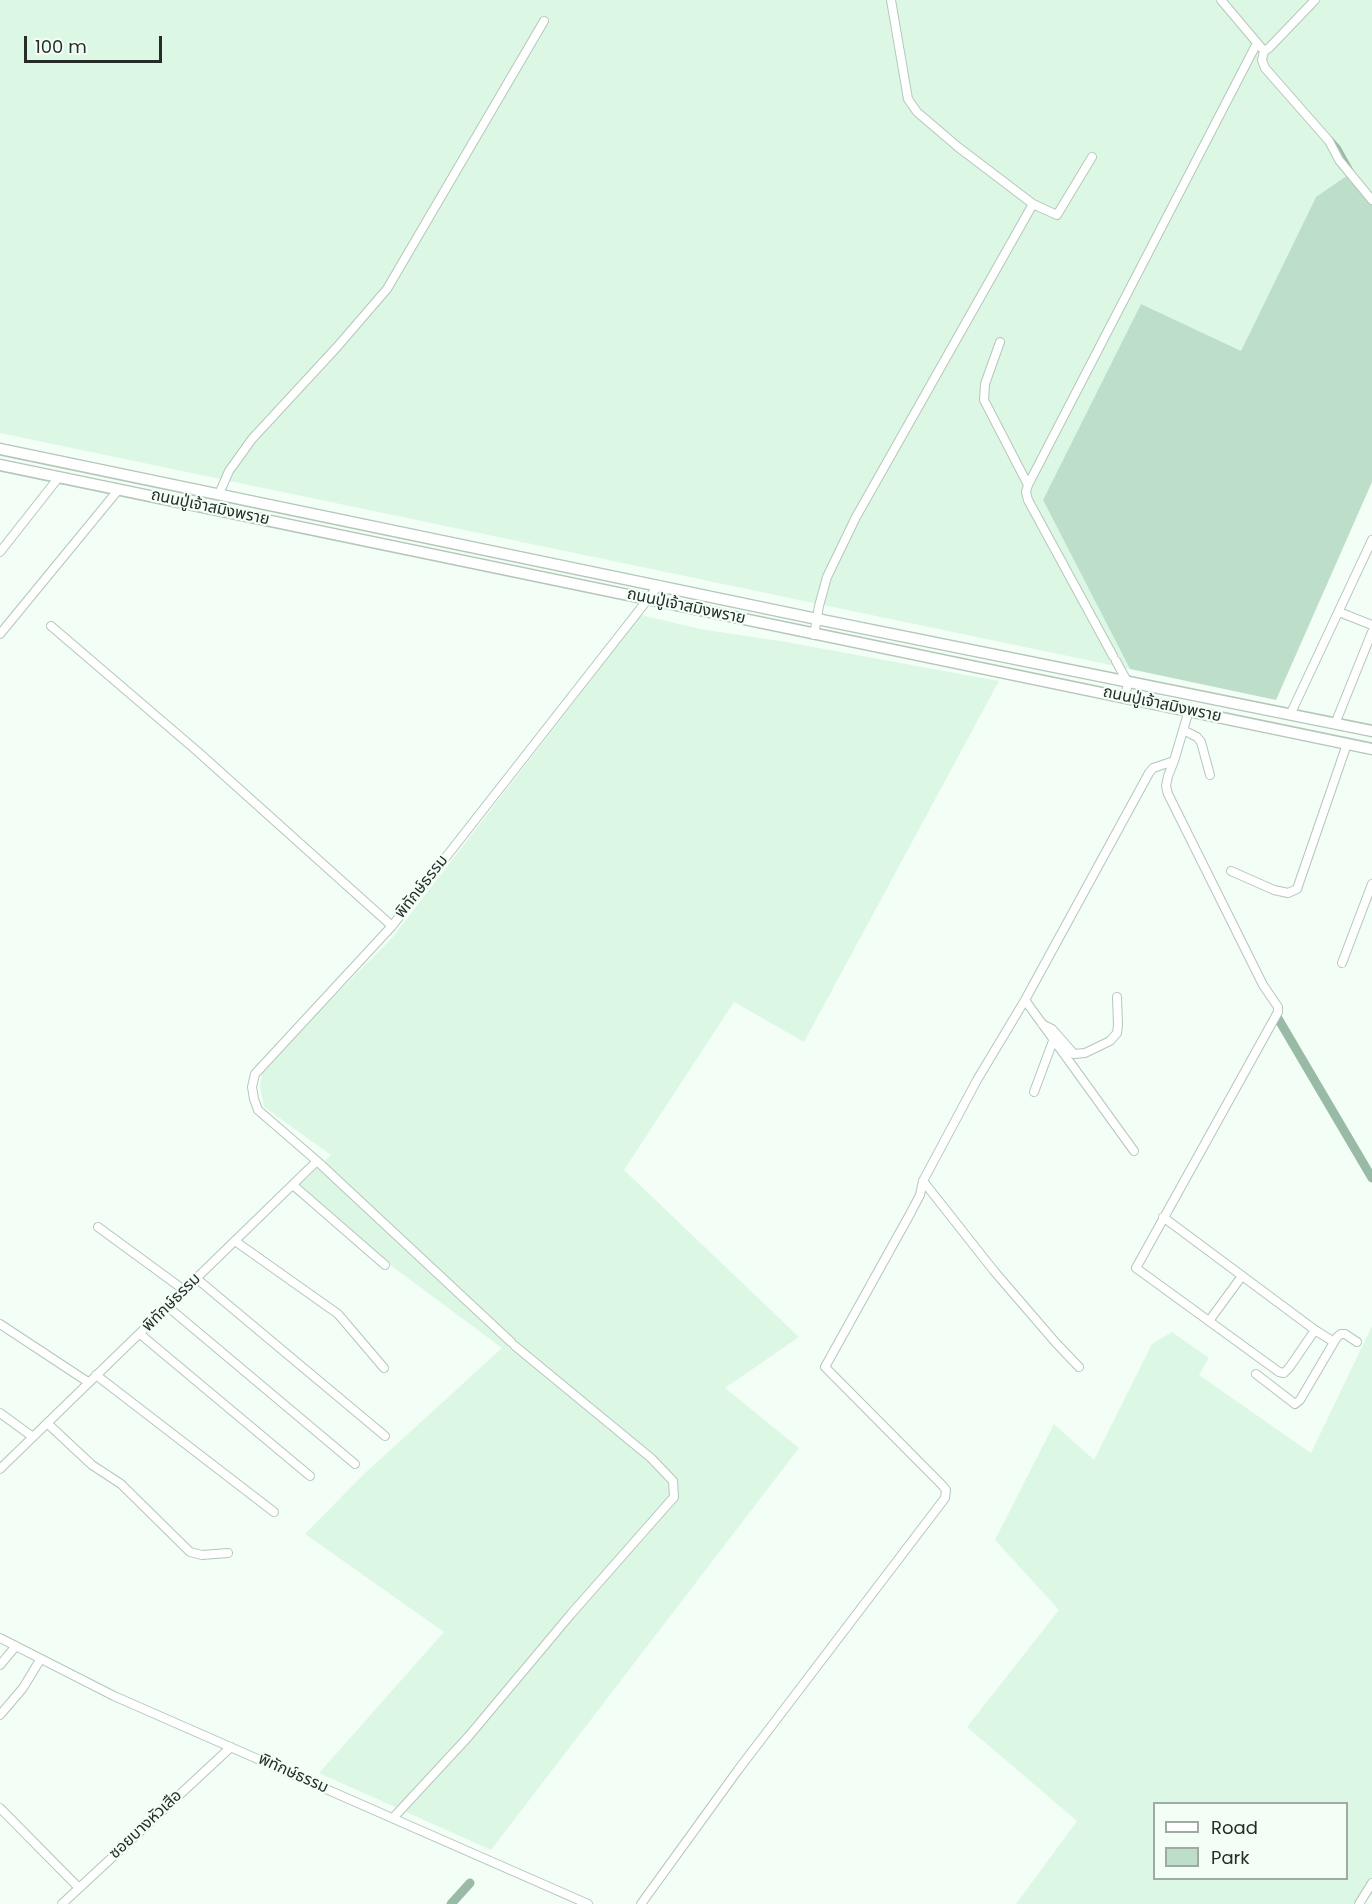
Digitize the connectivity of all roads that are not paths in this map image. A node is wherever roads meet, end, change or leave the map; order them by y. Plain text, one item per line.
1 (891, 0) edge
2 (1221, 0) edge
3 (1315, 0) edge
4 (544, 21) dead end
5 (1257, 43) junction
6 (1264, 51) junction
7 (1092, 157) dead end
8 (1372, 200) edge
9 (1033, 204) junction
10 (1000, 342) dead end
11 (0, 448) edge
12 (0, 465) edge
13 (59, 477) junction
14 (1028, 485) junction
15 (119, 489) junction
16 (219, 494) junction
17 (216, 508) junction
18 (371, 526) junction
19 (368, 540) junction
20 (1372, 540) edge
21 (0, 552) edge
22 (659, 585) junction
23 (648, 599) junction
24 (1339, 612) junction
25 (817, 619) junction
26 (1372, 625) edge
27 (51, 626) dead end
28 (1372, 632) edge
29 (0, 634) edge
30 (814, 634) junction
31 (1128, 683) junction
32 (1125, 697) junction
33 (1189, 710) junction
34 (1290, 715) junction
35 (1335, 724) junction
36 (1183, 730) junction
37 (1372, 731) edge
38 (1347, 744) junction
39 (1372, 749) edge
40 (1174, 761) junction
41 (1210, 775) dead end
42 (1232, 871) dead end
43 (1372, 884) edge
44 (392, 926) junction
45 (1341, 963) dead end
46 (1117, 997) dead end
47 (1025, 1000) junction
48 (1041, 1024) junction
49 (1053, 1041) junction
50 (1034, 1092) dead end
51 (1134, 1151) dead end
52 (317, 1161) junction
53 (923, 1181) junction
54 (293, 1185) junction
55 (1163, 1217) junction
56 (98, 1227) dead end
57 (235, 1241) junction
58 (385, 1265) dead end
59 (1242, 1276) junction
60 (196, 1278) junction
61 (184, 1290) junction
62 (168, 1306) junction
63 (1209, 1321) junction
64 (0, 1324) edge
65 (1315, 1330) junction
66 (140, 1334) junction
67 (1334, 1342) junction
68 (1358, 1342) dead end
69 (1079, 1367) dead end
70 (384, 1368) dead end
71 (1256, 1374) dead end
72 (96, 1375) junction
73 (88, 1382) junction
74 (0, 1413) edge
75 (47, 1423) junction
76 (385, 1436) dead end
77 (33, 1437) junction
78 (355, 1464) dead end
79 (0, 1468) edge
80 (310, 1476) dead end
81 (273, 1512) dead end
82 (228, 1553) dead end
83 (0, 1638) edge
84 (16, 1646) junction
85 (40, 1660) junction
86 (0, 1665) edge
87 (0, 1715) edge
88 (231, 1747) junction
89 (0, 1808) edge
90 (393, 1818) junction
91 (1372, 1883) edge
92 (79, 1888) junction
93 (62, 1904) edge
94 (588, 1904) edge
95 (641, 1904) edge
96 (1359, 1904) edge

1 - 9 street
2 - 5 street
3 - 6 street
4 - 16 street
5 - 6 street
5 - 14 street
6 - 8 street
7 - 9 street
9 - 25 street
10 - 14 street
11 - 16 main road, ถนนปู่เจ้าสมิงพราย
12 - 13 main road, ถนนปู่เจ้าสมิงพราย
13 - 15 main road, ถนนปู่เจ้าสมิงพราย
13 - 21 street
14 - 31 street
15 - 17 main road, ถนนปู่เจ้าสมิงพราย
15 - 29 street
16 - 17 main road
16 - 18 main road, ถนนปู่เจ้าสมิงพราย
17 - 19 main road, ถนนปู่เจ้าสมิงพราย
18 - 19 main road
18 - 22 main road, ถนนปู่เจ้าสมิงพราย
19 - 23 main road, ถนนปู่เจ้าสมิงพราย
20 - 24 street
22 - 23 street, พิทักษ์ธรรม
22 - 25 main road, ถนนปู่เจ้าสมิงพราย
23 - 30 main road, ถนนปู่เจ้าสมิงพราย
23 - 44 street, พิทักษ์ธรรม
24 - 26 street
24 - 34 street
25 - 30 street
25 - 31 main road, ถนนปู่เจ้าสมิงพราย
27 - 44 street
28 - 35 street
30 - 32 main road, ถนนปู่เจ้าสมิงพราย
31 - 32 street
31 - 34 main road, ถนนปู่เจ้าสมิงพราย
32 - 33 main road, ถนนปู่เจ้าสมิงพราย
33 - 36 street
33 - 38 main road, ถนนปู่เจ้าสมิงพราย
34 - 35 main road, ถนนปู่เจ้าสมิงพราย
35 - 37 main road, ถนนปู่เจ้าสมิงพราย
36 - 40 street
36 - 41 street
38 - 39 main road, ถนนปู่เจ้าสมิงพราย
38 - 42 street
40 - 47 street
40 - 55 street
43 - 45 street
44 - 52 street, พิทักษ์ธรรม
46 - 48 street
47 - 48 street
47 - 53 street
48 - 49 street
49 - 50 street
49 - 51 street
52 - 54 street, พิทักษ์ธรรม
52 - 90 street, พิทักษ์ธรรม
53 - 69 street
53 - 95 street
54 - 57 street, พิทักษ์ธรรม
54 - 58 street
55 - 59 street
55 - 63 street
56 - 61 street
57 - 60 street, พิทักษ์ธรรม
57 - 70 street
59 - 63 street
59 - 65 street
60 - 61 street, พิทักษ์ธรรม
60 - 76 street
61 - 62 street, พิทักษ์ธรรม
62 - 66 street, พิทักษ์ธรรม
62 - 78 street
63 - 65 street
64 - 73 street
65 - 67 street
66 - 72 street, พิทักษ์ธรรม
66 - 80 street
67 - 68 street
67 - 71 street
72 - 73 street, พิทักษ์ธรรม
72 - 81 street
73 - 75 street, พิทักษ์ธรรม
74 - 77 street
75 - 77 street, พิทักษ์ธรรม
75 - 82 street
77 - 79 street, พิทักษ์ธรรม
83 - 84 street, พิทักษ์ธรรม
84 - 85 street, พิทักษ์ธรรม
84 - 86 street
85 - 87 street
85 - 88 street, พิทักษ์ธรรม
88 - 90 street, พิทักษ์ธรรม
88 - 92 street, ซอยบางหัวเสือ
89 - 92 street
90 - 94 street, พิทักษ์ธรรม
91 - 96 street
92 - 93 street, ซอยบางหัวเสือ

